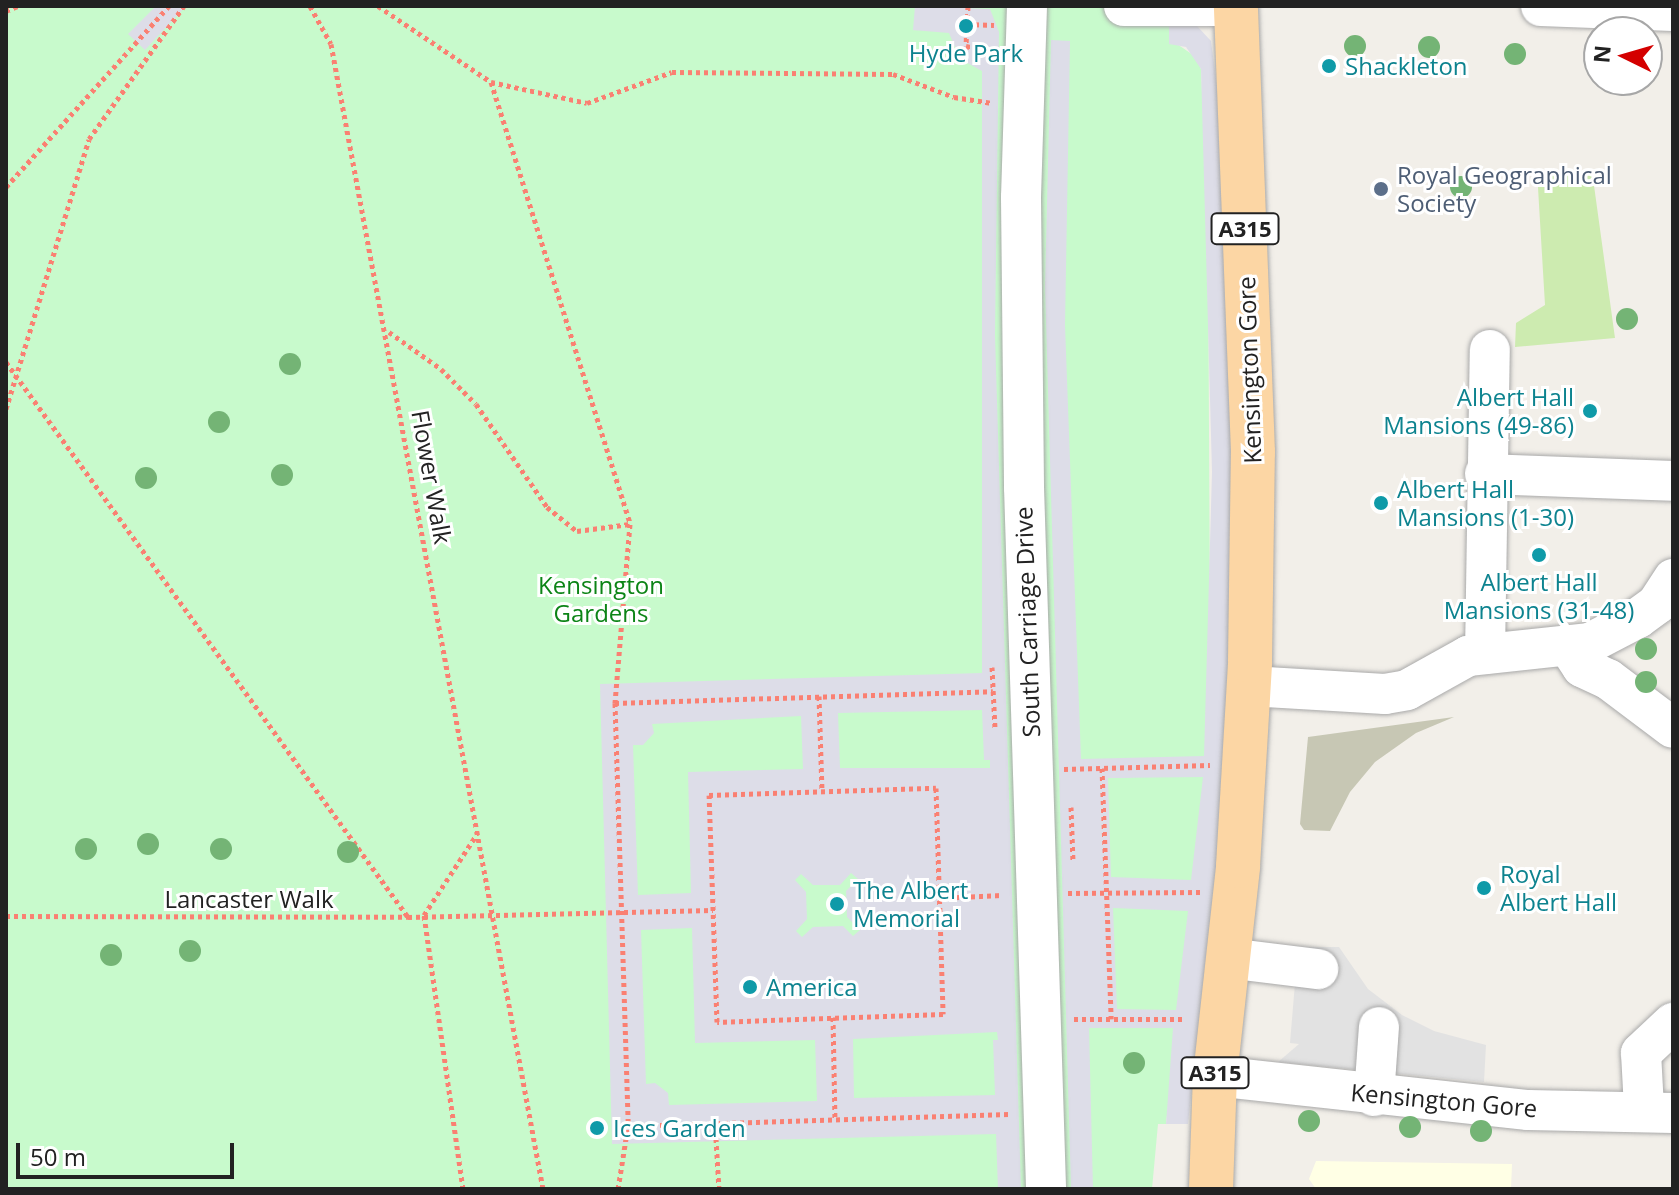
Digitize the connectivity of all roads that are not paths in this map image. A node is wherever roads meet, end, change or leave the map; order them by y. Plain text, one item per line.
1 (1033, 6) edge
2 (1062, 6) edge
3 (1124, 6) edge
4 (1216, 6) edge
5 (1236, 6) edge
6 (1541, 6) edge
7 (1673, 11) edge
8 (1010, 16) edge
9 (1490, 350) dead end
10 (1485, 474) junction
11 (1673, 481) edge
12 (1673, 579) edge
13 (1569, 647) junction
14 (1485, 654) junction
15 (1249, 686) junction
16 (1673, 728) edge
17 (1228, 958) junction
18 (1318, 969) dead end
19 (1673, 1023) edge
20 (1379, 1027) dead end
21 (1215, 1076) junction
22 (1374, 1096) junction
23 (1659, 1110) edge
24 (1046, 1189) edge
25 (1211, 1189) edge

1 - 2 street
3 - 4 street
5 - 15 main road, Kensington Gore / A315
6 - 7 street
8 - 24 street, South Carriage Drive
9 - 10 street
10 - 11 street
10 - 14 street
12 - 13 street
13 - 14 street
13 - 16 street
14 - 15 street
15 - 17 main road, Kensington Gore / A315
17 - 18 street
17 - 21 main road, Kensington Gore / A315
19 - 23 street
20 - 22 street
21 - 22 street, Kensington Gore
21 - 25 main road, Kensington Gore / A315
22 - 23 street, Kensington Gore

